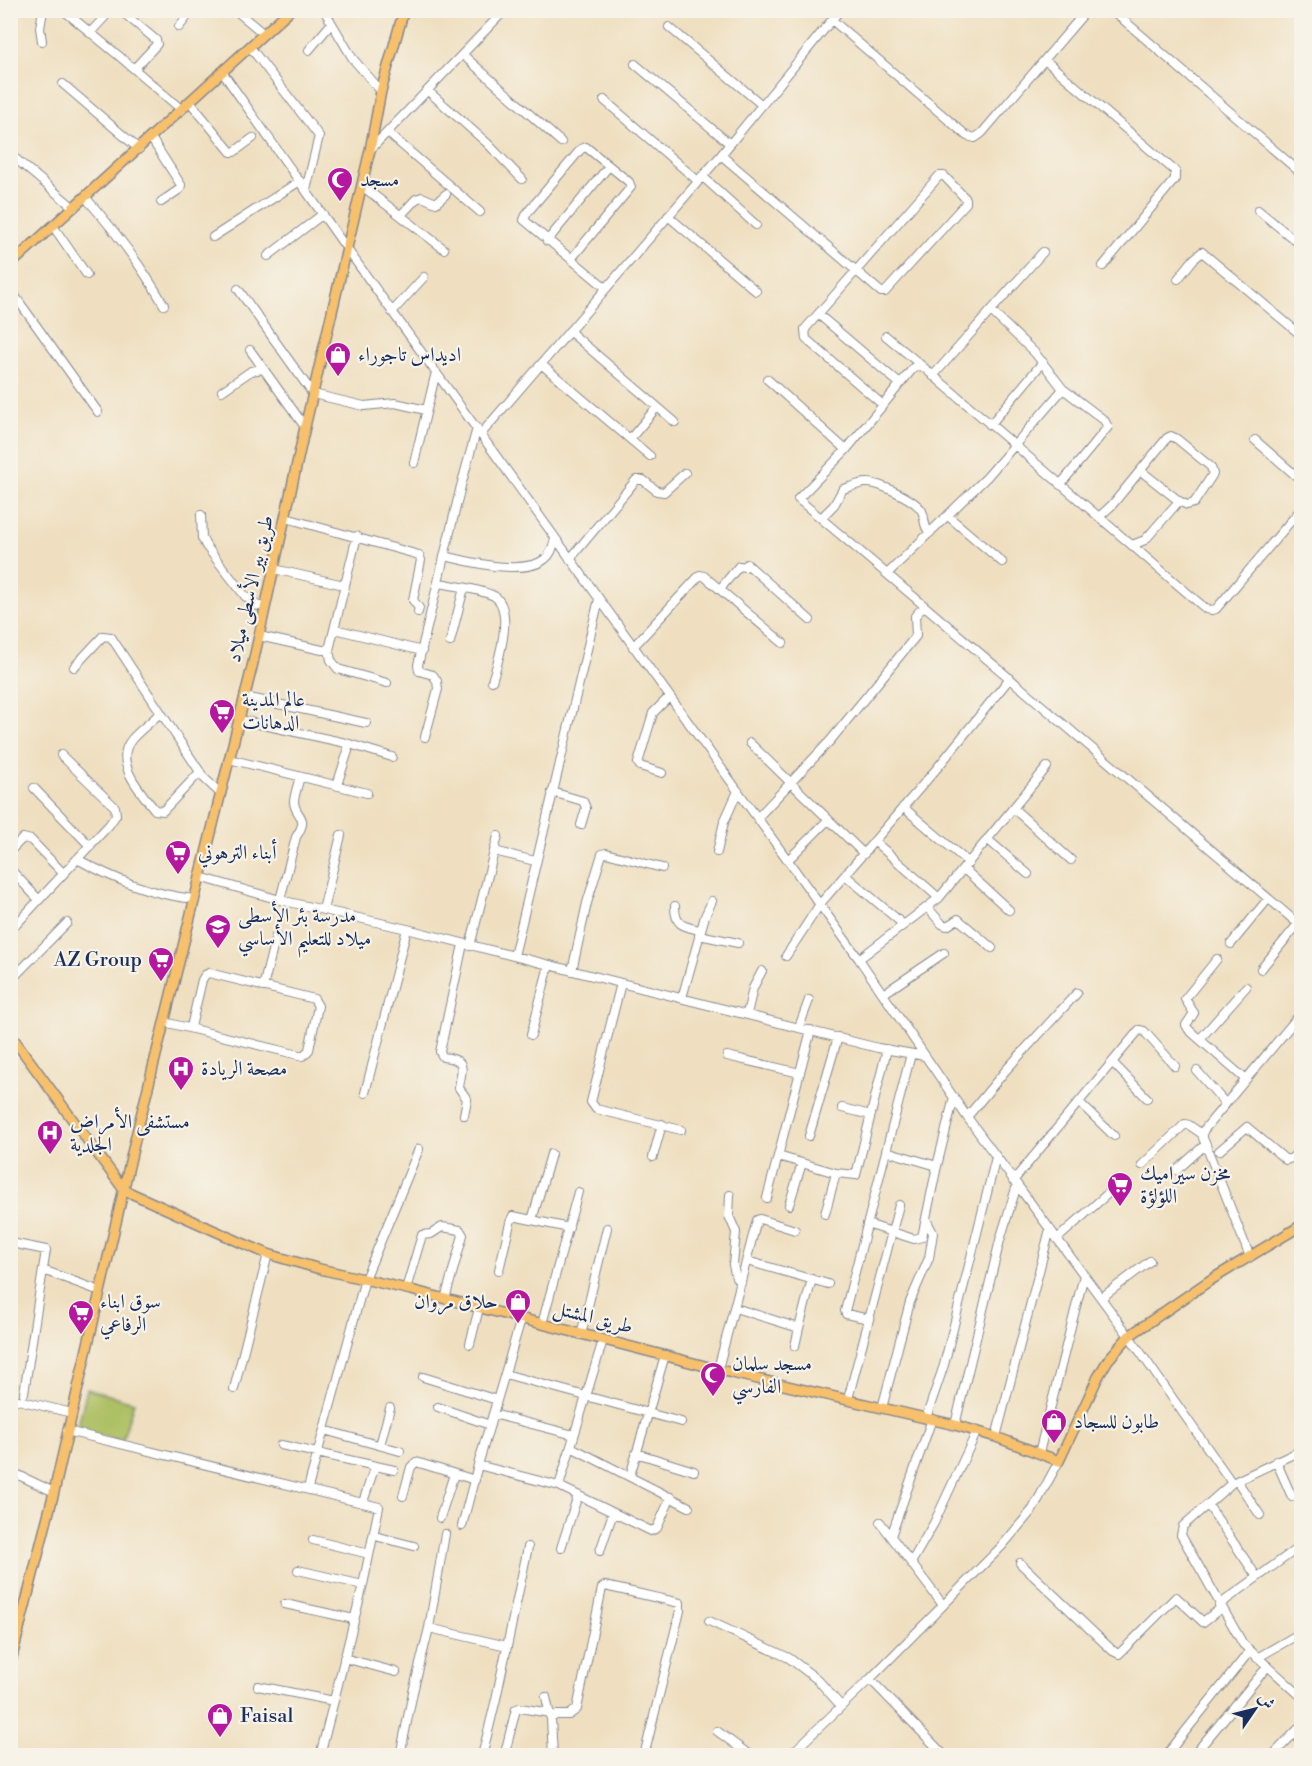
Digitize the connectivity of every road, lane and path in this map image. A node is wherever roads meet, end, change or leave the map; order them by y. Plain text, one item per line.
1 (43, 10) edge
2 (63, 10) edge
3 (111, 10) edge
4 (120, 10) edge
5 (192, 10) edge
6 (235, 10) edge
7 (290, 10) edge
8 (324, 10) edge
9 (404, 10) edge
10 (506, 10) edge
11 (840, 10) edge
12 (1087, 10) edge
13 (1112, 10) edge
14 (832, 20) junction
15 (331, 24) junction
16 (179, 27) dead end
17 (669, 27) dead end
18 (90, 33) junction
19 (264, 34) junction
20 (42, 41) dead end
21 (250, 47) junction
22 (309, 50) dead end
23 (463, 55) junction
24 (1045, 60) junction
25 (635, 64) dead end
26 (134, 69) junction
27 (223, 72) junction
28 (63, 84) dead end
29 (381, 91) junction
30 (428, 91) junction
31 (604, 100) dead end
32 (190, 102) junction
33 (762, 105) junction
34 (182, 110) junction
35 (388, 133) junction
36 (151, 138) junction
37 (253, 138) dead end
38 (561, 142) dead end
39 (730, 144) junction
40 (139, 149) junction
41 (370, 150) junction
42 (10, 154) edge
43 (721, 155) junction
44 (609, 166) junction
45 (1302, 174) edge
46 (700, 178) junction
47 (522, 179) dead end
48 (300, 180) junction
49 (362, 186) junction
50 (306, 190) junction
51 (446, 194) dead end
52 (86, 198) junction
53 (161, 202) dead end
54 (74, 208) junction
55 (1258, 210) dead end
56 (480, 212) dead end
57 (323, 214) junction
58 (401, 215) junction
59 (668, 216) junction
60 (756, 225) dead end
61 (53, 226) junction
62 (213, 237) dead end
63 (547, 240) junction
64 (1302, 246) edge
65 (346, 249) junction
66 (444, 249) dead end
67 (1043, 252) dead end
68 (268, 256) dead end
69 (571, 259) junction
70 (12, 262) edge
71 (1103, 266) dead end
72 (858, 270) junction
73 (87, 275) dead end
74 (424, 278) dead end
75 (1178, 279) dead end
76 (606, 288) junction
77 (10, 289) edge
78 (238, 289) dead end
79 (756, 291) dead end
80 (164, 305) dead end
81 (991, 311) junction
82 (392, 312) junction
83 (818, 314) junction
84 (569, 331) junction
85 (886, 336) dead end
86 (1302, 336) edge
87 (250, 350) dead end
88 (1043, 362) junction
89 (541, 364) junction
90 (922, 366) junction
91 (263, 369) junction
92 (436, 372) junction
93 (933, 376) junction
94 (767, 379) dead end
95 (900, 384) junction
96 (1064, 389) junction
97 (222, 391) dead end
98 (313, 393) junction
99 (884, 405) junction
100 (657, 407) junction
101 (426, 410) junction
102 (98, 412) dead end
103 (675, 422) dead end
104 (990, 425) junction
105 (305, 427) junction
106 (479, 431) junction
107 (630, 439) junction
108 (1254, 440) dead end
109 (1014, 446) junction
110 (846, 450) junction
111 (650, 456) dead end
112 (414, 463) dead end
113 (1141, 471) junction
114 (685, 473) dead end
115 (1302, 481) edge
116 (1060, 485) junction
117 (1179, 501) junction
118 (1302, 508) edge
119 (201, 515) dead end
120 (948, 516) junction
121 (1099, 517) junction
122 (286, 518) junction
123 (821, 518) junction
124 (930, 533) junction
125 (357, 536) junction
126 (555, 538) junction
127 (1132, 544) junction
128 (445, 556) junction
129 (570, 559) junction
130 (1002, 562) dead end
131 (274, 568) junction
132 (887, 574) junction
133 (439, 583) junction
134 (344, 585) junction
135 (464, 588) junction
136 (720, 589) junction
137 (599, 599) junction
138 (265, 606) junction
139 (924, 606) junction
140 (418, 612) dead end
141 (810, 620) dead end
142 (335, 629) junction
143 (259, 636) junction
144 (450, 642) dead end
145 (783, 644) dead end
146 (633, 647) junction
147 (329, 650) junction
148 (422, 651) junction
149 (74, 667) dead end
150 (1010, 678) junction
151 (492, 681) dead end
152 (387, 683) dead end
153 (245, 697) junction
154 (669, 697) junction
155 (160, 713) junction
156 (240, 720) junction
157 (366, 723) dead end
158 (425, 737) dead end
159 (345, 743) junction
160 (750, 743) dead end
161 (62, 755) dead end
162 (392, 756) dead end
163 (229, 759) junction
164 (1047, 767) dead end
165 (200, 772) junction
166 (662, 773) dead end
167 (300, 777) junction
168 (790, 784) junction
169 (337, 785) junction
170 (34, 788) dead end
171 (738, 791) junction
172 (552, 792) junction
173 (220, 793) junction
174 (367, 793) dead end
175 (903, 807) junction
176 (1013, 808) junction
177 (758, 817) junction
178 (828, 820) junction
179 (581, 825) dead end
180 (341, 835) dead end
181 (498, 836) dead end
182 (987, 840) junction
183 (874, 841) junction
184 (90, 846) junction
185 (10, 851) edge
186 (494, 851) junction
187 (717, 852) dead end
188 (864, 854) junction
189 (77, 858) junction
190 (788, 860) junction
191 (1071, 860) dead end
192 (536, 861) junction
193 (966, 866) junction
194 (662, 868) dead end
195 (10, 869) edge
196 (63, 873) junction
197 (1028, 874) dead end
198 (845, 876) junction
199 (200, 877) junction
200 (939, 898) junction
201 (195, 899) junction
202 (1268, 899) junction
203 (39, 900) junction
204 (280, 900) junction
205 (712, 901) dead end
206 (819, 904) junction
207 (675, 906) dead end
208 (927, 907) junction
209 (323, 910) junction
210 (1009, 910) dead end
211 (67, 923) dead end
212 (904, 925) junction
213 (1300, 926) edge
214 (407, 929) junction
215 (10, 931) edge
216 (700, 933) junction
217 (276, 936) dead end
218 (738, 943) dead end
219 (1232, 944) dead end
220 (467, 945) junction
221 (992, 948) dead end
222 (944, 953) dead end
223 (514, 956) junction
224 (786, 956) dead end
225 (859, 959) junction
226 (1217, 959) dead end
227 (549, 965) junction
228 (1261, 969) dead end
229 (572, 971) junction
230 (762, 971) dead end
231 (10, 981) edge
232 (621, 983) junction
233 (263, 987) junction
234 (1246, 987) dead end
235 (1077, 993) dead end
236 (883, 994) junction
237 (682, 998) junction
238 (809, 1000) dead end
239 (1302, 1012) edge
240 (747, 1014) junction
241 (165, 1022) junction
242 (191, 1027) junction
243 (800, 1027) junction
244 (811, 1030) junction
245 (10, 1034) edge
246 (531, 1035) dead end
247 (838, 1037) junction
248 (1200, 1040) junction
249 (887, 1049) junction
250 (911, 1054) junction
251 (727, 1056) dead end
252 (925, 1056) junction
253 (1112, 1062) junction
254 (1175, 1066) dead end
255 (1197, 1071) dead end
256 (800, 1073) junction
257 (1245, 1079) junction
258 (365, 1093) dead end
259 (954, 1097) junction
260 (1147, 1098) dead end
261 (1079, 1101) junction
262 (1225, 1103) junction
263 (842, 1108) dead end
264 (464, 1115) dead end
265 (871, 1115) junction
266 (967, 1117) junction
267 (662, 1124) junction
268 (681, 1130) dead end
269 (1202, 1134) junction
270 (809, 1136) dead end
271 (1114, 1136) dead end
272 (1206, 1144) junction
273 (1302, 1148) edge
274 (419, 1149) dead end
275 (886, 1151) junction
276 (1219, 1151) dead end
277 (551, 1154) dead end
278 (778, 1156) junction
279 (653, 1157) dead end
280 (996, 1157) junction
281 (802, 1162) junction
282 (1143, 1164) dead end
283 (937, 1166) junction
284 (1177, 1170) dead end
285 (836, 1173) junction
286 (1015, 1183) junction
287 (125, 1186) junction
288 (1114, 1188) dead end
289 (578, 1192) dead end
290 (730, 1195) dead end
291 (767, 1198) dead end
292 (789, 1205) dead end
293 (899, 1205) dead end
294 (825, 1214) dead end
295 (532, 1220) junction
296 (927, 1221) junction
297 (867, 1224) junction
298 (1302, 1225) edge
299 (568, 1228) junction
300 (607, 1228) dead end
301 (1050, 1229) junction
302 (795, 1230) dead end
303 (891, 1233) junction
304 (1057, 1239) junction
305 (10, 1244) edge
306 (268, 1254) junction
307 (1250, 1257) junction
308 (747, 1261) junction
309 (1150, 1261) dead end
310 (43, 1270) junction
311 (500, 1270) dead end
312 (1084, 1275) junction
313 (365, 1279) junction
314 (812, 1279) junction
315 (741, 1283) junction
316 (828, 1284) dead end
317 (406, 1289) junction
318 (100, 1292) junction
319 (445, 1299) junction
320 (1101, 1299) junction
321 (479, 1308) junction
322 (735, 1308) junction
323 (521, 1319) junction
324 (869, 1319) junction
325 (542, 1324) junction
326 (799, 1328) junction
327 (581, 1335) junction
328 (1129, 1336) junction
329 (603, 1340) junction
330 (470, 1344) dead end
331 (795, 1346) dead end
332 (665, 1355) junction
333 (718, 1369) junction
334 (505, 1374) junction
335 (423, 1377) dead end
336 (234, 1389) dead end
337 (24, 1393) dead end
338 (586, 1397) junction
339 (10, 1398) edge
340 (497, 1400) junction
341 (848, 1400) junction
342 (438, 1407) dead end
343 (390, 1408) dead end
344 (882, 1408) junction
345 (72, 1413) junction
346 (493, 1413) junction
347 (648, 1413) junction
348 (929, 1419) junction
349 (681, 1422) dead end
350 (490, 1425) junction
351 (955, 1425) junction
352 (324, 1430) junction
353 (67, 1431) junction
354 (977, 1431) junction
355 (574, 1435) junction
356 (996, 1437) junction
357 (281, 1445) dead end
358 (380, 1445) junction
359 (571, 1447) junction
360 (1302, 1450) edge
361 (400, 1451) dead end
362 (318, 1452) junction
363 (636, 1453) junction
364 (1039, 1453) junction
365 (1059, 1461) junction
366 (1276, 1461) junction
367 (478, 1465) junction
368 (375, 1466) junction
369 (394, 1470) dead end
370 (10, 1471) edge
371 (694, 1471) dead end
372 (454, 1474) junction
373 (630, 1476) junction
374 (475, 1480) junction
375 (1234, 1482) junction
376 (559, 1486) junction
377 (308, 1488) junction
378 (54, 1492) junction
379 (578, 1494) junction
380 (403, 1496) dead end
381 (671, 1497) junction
382 (1292, 1497) dead end
383 (363, 1502) junction
384 (1208, 1505) junction
385 (689, 1507) dead end
386 (613, 1513) junction
387 (1260, 1515) dead end
388 (440, 1518) dead end
389 (880, 1522) dead end
390 (462, 1526) dead end
391 (445, 1534) dead end
392 (375, 1536) junction
393 (891, 1536) junction
394 (314, 1540) dead end
395 (1302, 1545) edge
396 (414, 1546) dead end
397 (528, 1547) dead end
398 (561, 1548) dead end
399 (600, 1551) dead end
400 (369, 1554) junction
401 (911, 1563) junction
402 (1020, 1563) dead end
403 (298, 1570) dead end
404 (1257, 1577) junction
405 (363, 1585) junction
406 (285, 1604) dead end
407 (943, 1605) junction
408 (1220, 1606) junction
409 (354, 1619) junction
410 (709, 1622) dead end
411 (429, 1628) junction
412 (1302, 1632) edge
413 (507, 1646) junction
414 (1249, 1652) junction
415 (344, 1658) junction
416 (1257, 1659) junction
417 (10, 1665) edge
418 (1267, 1667) junction
419 (396, 1672) dead end
420 (870, 1679) junction
421 (258, 1686) dead end
422 (1302, 1696) edge
423 (546, 1697) dead end
424 (334, 1701) junction
425 (841, 1706) junction
426 (550, 1715) junction
427 (1302, 1725) edge
428 (717, 1731) dead end
429 (506, 1749) dead end
430 (1168, 1753) dead end
431 (320, 1755) edge
432 (400, 1755) edge
433 (482, 1755) edge
434 (553, 1755) edge
435 (644, 1755) edge
436 (751, 1755) edge
437 (789, 1755) edge
438 (945, 1755) edge
439 (1193, 1755) edge
440 (1272, 1755) edge

1 - 20 street
2 - 18 street
3 - 18 street
4 - 26 street
5 - 16 street
6 - 19 street
7 - 19 main road
8 - 15 street
9 - 29 main road, طريق بير الأسطى ميلاد
10 - 23 street
11 - 14 street
12 - 24 street
13 - 45 street
14 - 24 street
14 - 33 street
15 - 22 street
15 - 29 street
17 - 33 street
18 - 26 street
19 - 21 main road
21 - 27 main road
21 - 50 street
23 - 30 street
23 - 38 street
24 - 71 street
25 - 39 street
26 - 34 street
27 - 32 main road
27 - 48 street
28 - 40 street
29 - 41 main road, طريق بير الأسطى ميلاد
30 - 35 street
30 - 47 street
31 - 46 street
32 - 34 main road
32 - 37 street
33 - 39 street
34 - 36 main road
35 - 41 street
35 - 56 street
36 - 40 main road
36 - 53 street
39 - 43 street
40 - 52 main road
41 - 49 main road, طريق بير الأسطى ميلاد
42 - 54 street
43 - 46 street
43 - 72 street
44 - 63 street
44 - 63 street
44 - 69 street
46 - 59 street
46 - 60 street
48 - 50 street
48 - 62 street
49 - 58 street
49 - 65 main road, طريق بير الأسطى ميلاد
50 - 57 street
51 - 58 street
52 - 54 main road
52 - 80 street
54 - 61 main road
55 - 64 street
57 - 65 street
57 - 68 street
58 - 66 street
59 - 76 street
59 - 79 street
61 - 70 main road
61 - 73 street
63 - 69 street
65 - 82 street
65 - 98 main road, طريق بير الأسطى ميلاد
67 - 81 street
69 - 76 street
72 - 72 street
72 - 83 street
74 - 82 street
75 - 86 street
76 - 84 street
77 - 102 street
78 - 98 street
81 - 88 street
81 - 93 street
82 - 92 street
83 - 95 street
83 - 99 street
84 - 89 street
84 - 100 street
85 - 90 street
87 - 91 street
88 - 96 street
88 - 104 street
89 - 106 street
89 - 107 street
90 - 93 street
90 - 95 street
91 - 97 street
91 - 105 street
92 - 101 street
92 - 106 street
93 - 104 street
94 - 110 street
95 - 99 street
96 - 109 street
96 - 116 street
98 - 101 street
98 - 105 main road, طريق بير الأسطى ميلاد
99 - 110 street
100 - 103 street
100 - 107 street
101 - 112 street
104 - 109 street
105 - 122 main road, طريق بير الأسطى ميلاد
106 - 126 street
106 - 128 street
107 - 111 street
108 - 115 street
109 - 116 street
109 - 120 street
110 - 123 street
113 - 117 street
113 - 117 street
113 - 121 street
114 - 129 street
116 - 121 street
117 - 127 street
118 - 127 street
119 - 138 street
120 - 124 street
120 - 130 street
121 - 127 street
122 - 125 street
122 - 131 main road, طريق بير الأسطى ميلاد
123 - 124 street
123 - 132 street
124 - 132 street
125 - 134 street
125 - 140 street
126 - 128 street
126 - 129 street
128 - 133 street
129 - 137 street
131 - 134 street
131 - 138 main road, طريق بير الأسطى ميلاد
132 - 139 street
133 - 135 street
133 - 148 street
134 - 142 street
135 - 144 street
135 - 151 street
136 - 141 street
136 - 145 street
136 - 146 street
137 - 146 street
137 - 172 street
138 - 143 main road, طريق بير الأسطى ميلاد
139 - 150 street
139 - 168 street
142 - 147 street
142 - 148 street
143 - 147 street
143 - 153 main road, طريق بير الأسطى ميلاد
146 - 154 street
147 - 152 street
148 - 158 street
149 - 155 street
150 - 175 street
150 - 202 street
153 - 156 main road, طريق بير الأسطى ميلاد
153 - 157 street
154 - 166 street
154 - 171 street
155 - 165 street
155 - 165 street
156 - 159 street
156 - 163 main road, طريق بير الأسطى ميلاد
159 - 162 street
159 - 169 street
160 - 168 street
161 - 184 street
163 - 167 street
163 - 173 main road, طريق بير الأسطى ميلاد
164 - 176 street
165 - 173 street
167 - 169 street
167 - 204 street
168 - 177 street
168 - 178 street
169 - 174 street
170 - 184 street
171 - 177 street
171 - 187 street
172 - 179 street
172 - 192 street
173 - 199 main road, طريق بير الأسطى ميلاد
175 - 183 street
175 - 193 street
176 - 182 street
176 - 191 street
177 - 190 street
178 - 188 street
178 - 190 street
180 - 209 street
181 - 186 street
182 - 193 street
182 - 197 street
183 - 188 street
183 - 200 street
184 - 189 street
185 - 196 street
186 - 192 street
186 - 220 street
188 - 198 street
189 - 196 street
189 - 201 street
190 - 206 street
192 - 223 street
193 - 200 street
193 - 210 street
194 - 229 street
195 - 203 street
196 - 203 street
198 - 206 street
198 - 212 street
199 - 201 main road, طريق بير الأسطى ميلاد
199 - 204 street
200 - 208 street
201 - 241 main road, طريق بير الأسطى ميلاد
202 - 213 street
202 - 219 street
203 - 215 street
204 - 209 street
205 - 216 street
206 - 224 street
206 - 225 street
207 - 216 street
208 - 212 street
208 - 221 street
209 - 214 street
211 - 231 street
212 - 225 street
213 - 228 street
214 - 220 street
214 - 258 street
216 - 218 street
216 - 237 street
217 - 233 street
220 - 223 street
220 - 264 street
222 - 236 street
223 - 227 street
225 - 236 street
226 - 248 street
227 - 229 street
227 - 246 street
229 - 232 street
230 - 240 street
232 - 237 street
232 - 267 street
233 - 242 street
233 - 242 street
234 - 248 street
235 - 266 street
236 - 252 street
237 - 240 street
238 - 243 street
239 - 257 street
240 - 243 street
241 - 242 street
241 - 287 main road, طريق بير الأسطى ميلاد
243 - 244 street
244 - 247 street
244 - 256 street
245 - 287 main road, طريق المشتل
247 - 249 street
247 - 270 street
248 - 257 street
249 - 250 street
249 - 265 street
250 - 252 street
250 - 275 street
251 - 256 street
252 - 259 street
253 - 254 street
253 - 260 street
253 - 261 street
255 - 262 street
256 - 278 street
257 - 262 street
259 - 266 street
259 - 283 street
261 - 271 street
261 - 286 street
262 - 269 street
263 - 265 street
265 - 285 street
266 - 280 street
267 - 268 street
267 - 279 street
269 - 272 street
269 - 282 street
272 - 284 street
272 - 307 street
273 - 276 street
274 - 313 street
275 - 283 street
275 - 297 street
277 - 295 street
278 - 281 street
278 - 291 street
280 - 286 street
280 - 348 street
281 - 285 street
281 - 292 street
283 - 296 street
285 - 294 street
286 - 301 street
286 - 351 street
287 - 306 main road, طريق المشتل
287 - 318 main road, طريق بير الأسطى ميلاد
288 - 304 street
289 - 299 street
290 - 315 street
293 - 303 street
295 - 299 street
295 - 311 street
296 - 303 street
296 - 344 street
297 - 303 street
297 - 324 street
298 - 307 main road
299 - 325 street
300 - 327 street
301 - 304 street
301 - 356 street
302 - 308 street
303 - 324 street
304 - 312 street
305 - 310 street
306 - 313 main road, طريق المشتل
306 - 336 street
307 - 328 main road
308 - 314 street
308 - 315 street
309 - 320 street
310 - 318 street
310 - 337 street
312 - 320 street
312 - 364 street
313 - 317 main road, طريق المشتل
313 - 352 street
314 - 316 street
314 - 326 street
315 - 322 street
317 - 319 main road, طريق المشتل
317 - 319 street
318 - 345 main road, طريق بير الأسطى ميلاد
319 - 321 main road, طريق المشتل
320 - 328 street
321 - 323 main road, طريق المشتل
321 - 330 street
322 - 326 street
322 - 333 street
323 - 325 main road, طريق المشتل
323 - 334 street
324 - 341 street
325 - 327 main road, طريق المشتل
326 - 331 street
327 - 329 main road, طريق المشتل
328 - 365 main road
328 - 375 street
329 - 332 main road, طريق المشتل
329 - 338 street
332 - 333 main road, طريق المشتل
332 - 347 street
333 - 341 main road, طريق المشتل
334 - 338 street
334 - 340 street
335 - 340 street
338 - 347 street
338 - 355 street
339 - 345 street
340 - 346 street
341 - 344 main road, طريق المشتل
342 - 350 street
343 - 358 street
344 - 348 main road, طريق المشتل
345 - 353 main road, طريق بير الأسطى ميلاد
346 - 350 street
346 - 355 street
347 - 349 street
347 - 363 street
348 - 351 main road, طريق المشتل
348 - 393 street
350 - 367 street
351 - 354 main road, طريق المشتل
352 - 358 street
352 - 362 street
353 - 377 street
353 - 378 main road, طريق بير الأسطى ميلاد
354 - 356 main road, طريق المشتل
354 - 401 street
355 - 359 street
356 - 364 main road, طريق المشتل
357 - 362 street
358 - 361 street
359 - 373 street
359 - 376 street
360 - 366 street
362 - 368 street
362 - 377 street
363 - 371 street
363 - 373 street
364 - 365 main road, طريق المشتل
365 - 407 street
366 - 375 street
366 - 382 street
367 - 374 street
367 - 376 street
368 - 369 street
368 - 383 street
370 - 378 street
372 - 374 street
372 - 380 street
372 - 388 street
373 - 381 street
374 - 390 street
375 - 384 street
375 - 387 street
376 - 379 street
377 - 383 street
378 - 417 main road, طريق بير الأسطى ميلاد
379 - 386 street
379 - 398 street
381 - 385 street
381 - 386 street
383 - 392 street
384 - 404 street
384 - 408 street
386 - 399 street
389 - 393 street
391 - 411 street
392 - 396 street
392 - 400 street
393 - 401 street
394 - 400 street
395 - 404 street
397 - 413 street
400 - 405 street
401 - 407 street
402 - 408 street
403 - 405 street
404 - 408 street
405 - 409 street
406 - 409 street
407 - 420 street
408 - 414 street
409 - 415 street
410 - 425 street
411 - 413 street
411 - 432 street
412 - 416 street
413 - 433 street
414 - 416 street
414 - 430 street
415 - 419 street
415 - 424 street
416 - 418 street
418 - 422 street
418 - 439 street
420 - 425 street
420 - 438 street
421 - 424 street
423 - 426 street
424 - 431 street
425 - 437 street
426 - 429 street
426 - 434 street
426 - 435 street
427 - 440 street
428 - 436 street

